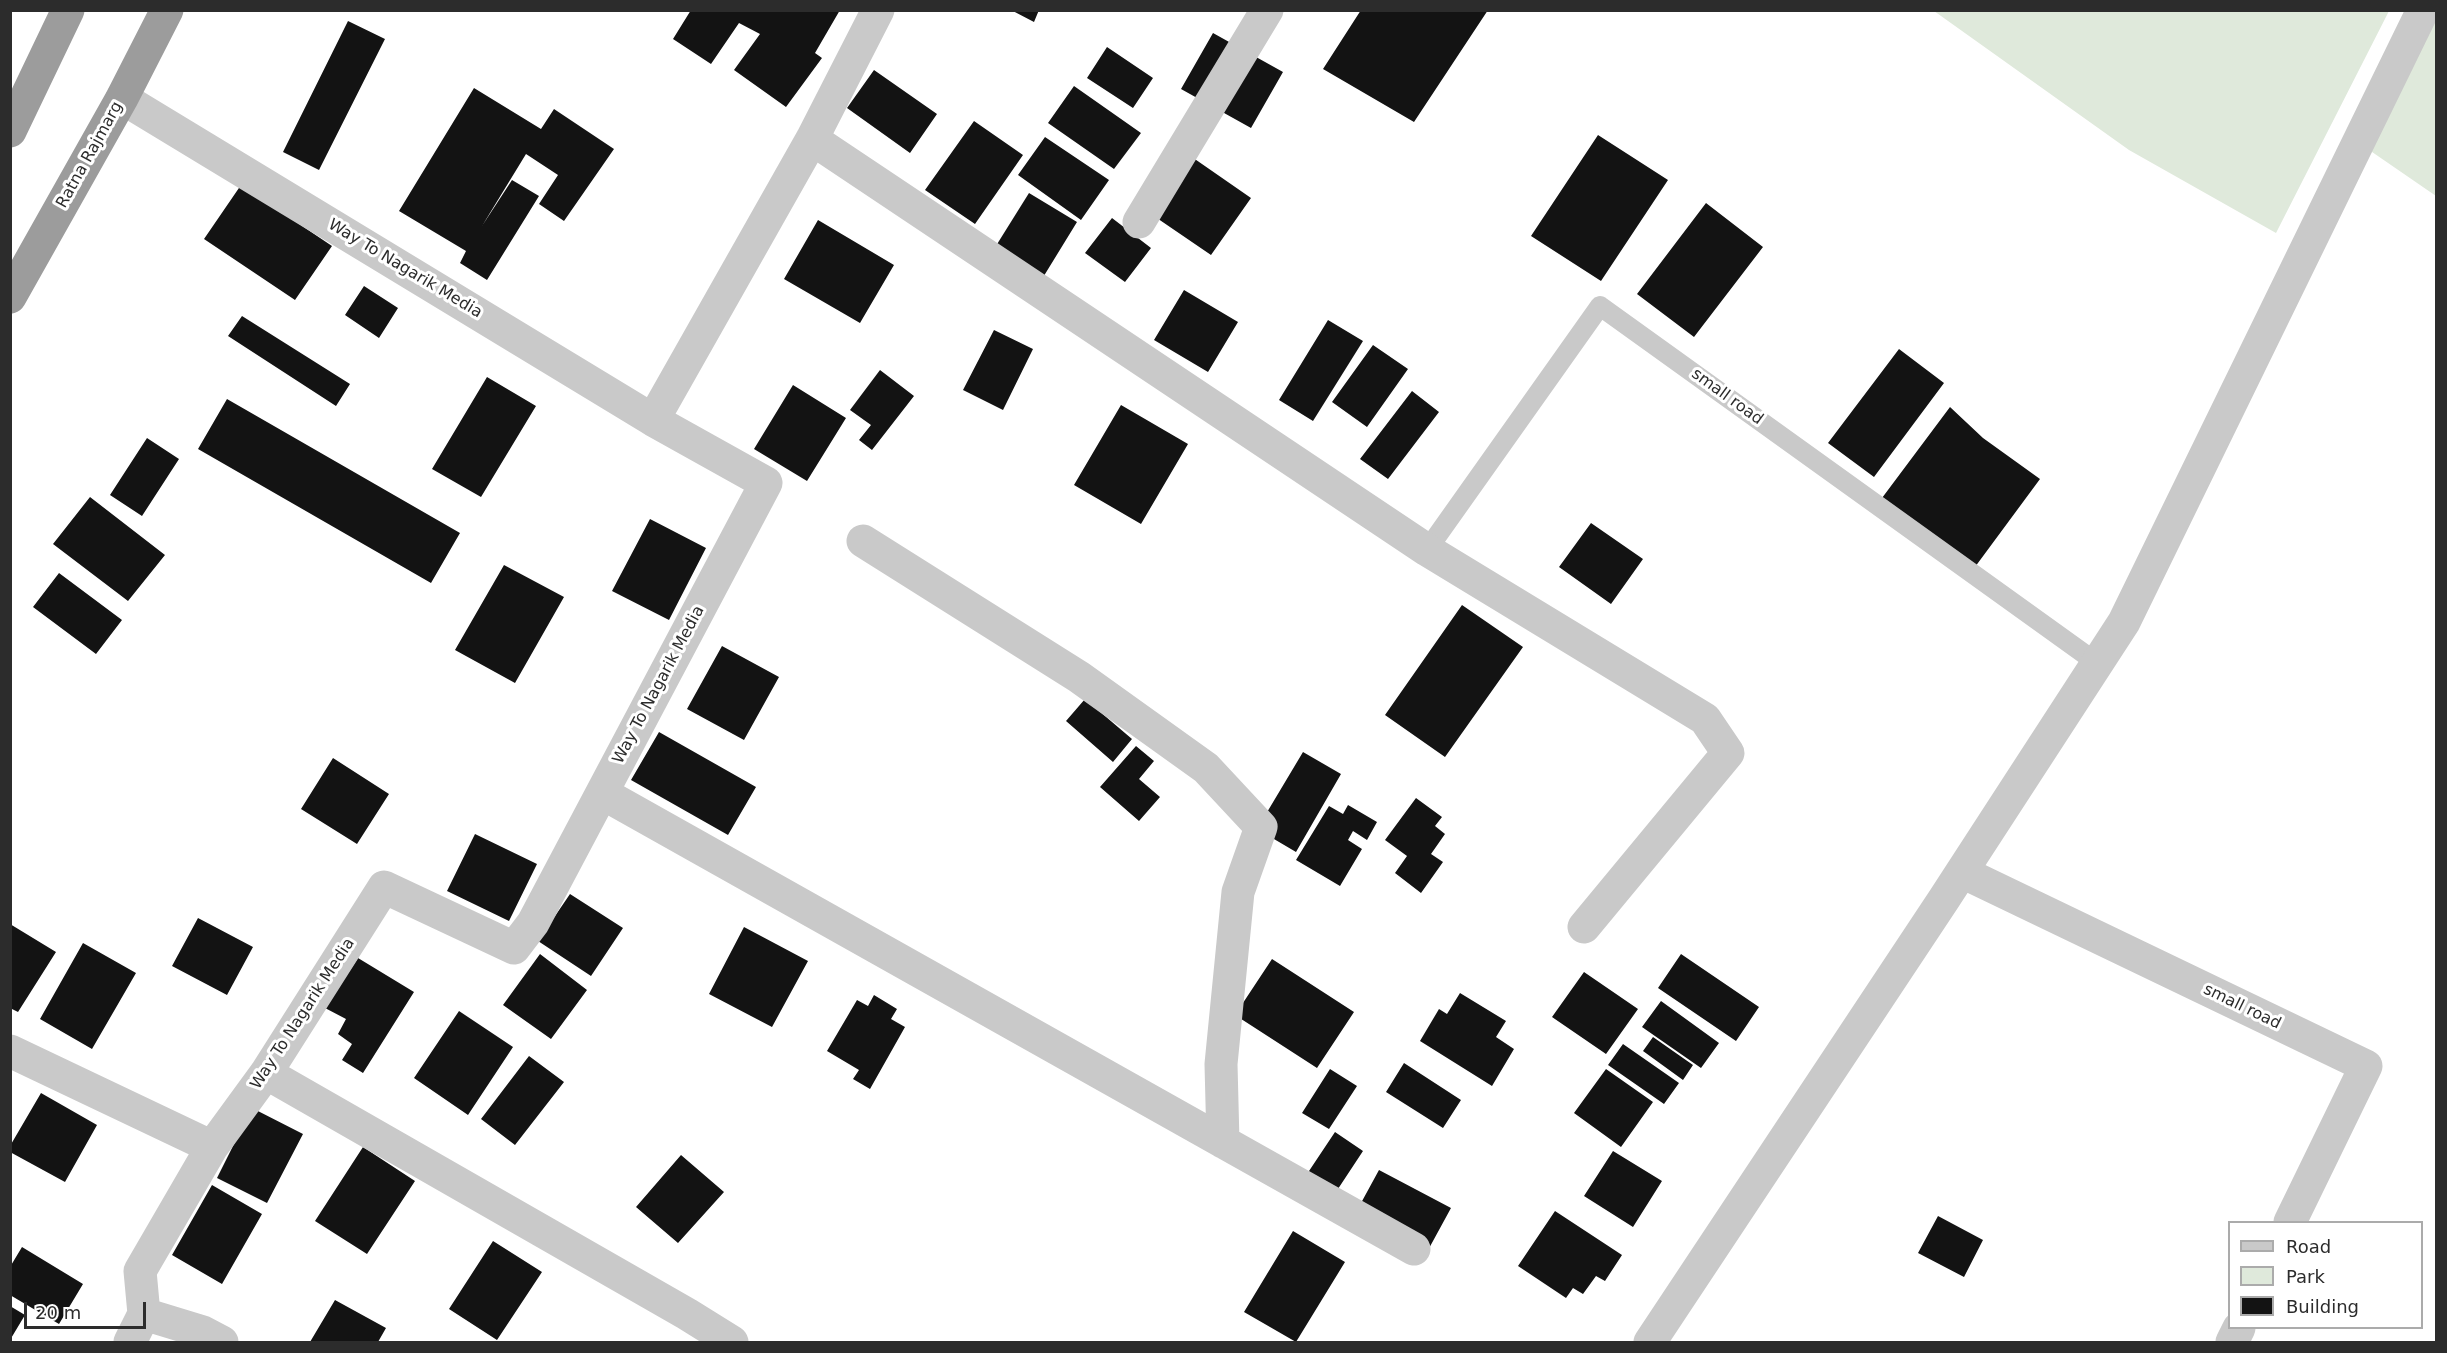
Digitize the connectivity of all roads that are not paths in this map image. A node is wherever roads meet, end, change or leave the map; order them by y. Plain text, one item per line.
1 (68, 10) edge
2 (166, 10) edge
3 (878, 10) edge
4 (1267, 10) edge
5 (2423, 10) edge
6 (122, 98) junction
7 (10, 131) edge
8 (812, 139) junction
9 (1139, 222) dead end
10 (10, 297) edge
11 (653, 420) junction
12 (863, 541) dead end
13 (1427, 550) junction
14 (2097, 663) junction
15 (602, 793) junction
16 (1962, 872) junction
17 (1584, 927) dead end
18 (10, 1052) edge
19 (266, 1073) junction
20 (1223, 1142) junction
21 (212, 1147) junction
22 (2290, 1221) edge
23 (1414, 1249) dead end
24 (137, 1328) edge
25 (222, 1342) edge
26 (732, 1342) edge
27 (1650, 1342) edge

1 - 7 highway
2 - 6 highway, Ratna Rajmarg
3 - 8 street
4 - 9 street
5 - 14 street
6 - 10 highway, Ratna Rajmarg
6 - 11 street, Way To Nagarik Media
8 - 11 street
8 - 13 street
11 - 15 street, Way To Nagarik Media
12 - 20 street
13 - 14 lane, small road
13 - 17 street
14 - 16 street
15 - 19 street, Way To Nagarik Media
15 - 20 street
16 - 22 street, small road
16 - 27 street
18 - 21 street
19 - 21 street, Way To Nagarik Media
19 - 26 street
20 - 23 street
21 - 24 street, Way To Nagarik Media
24 - 25 street

